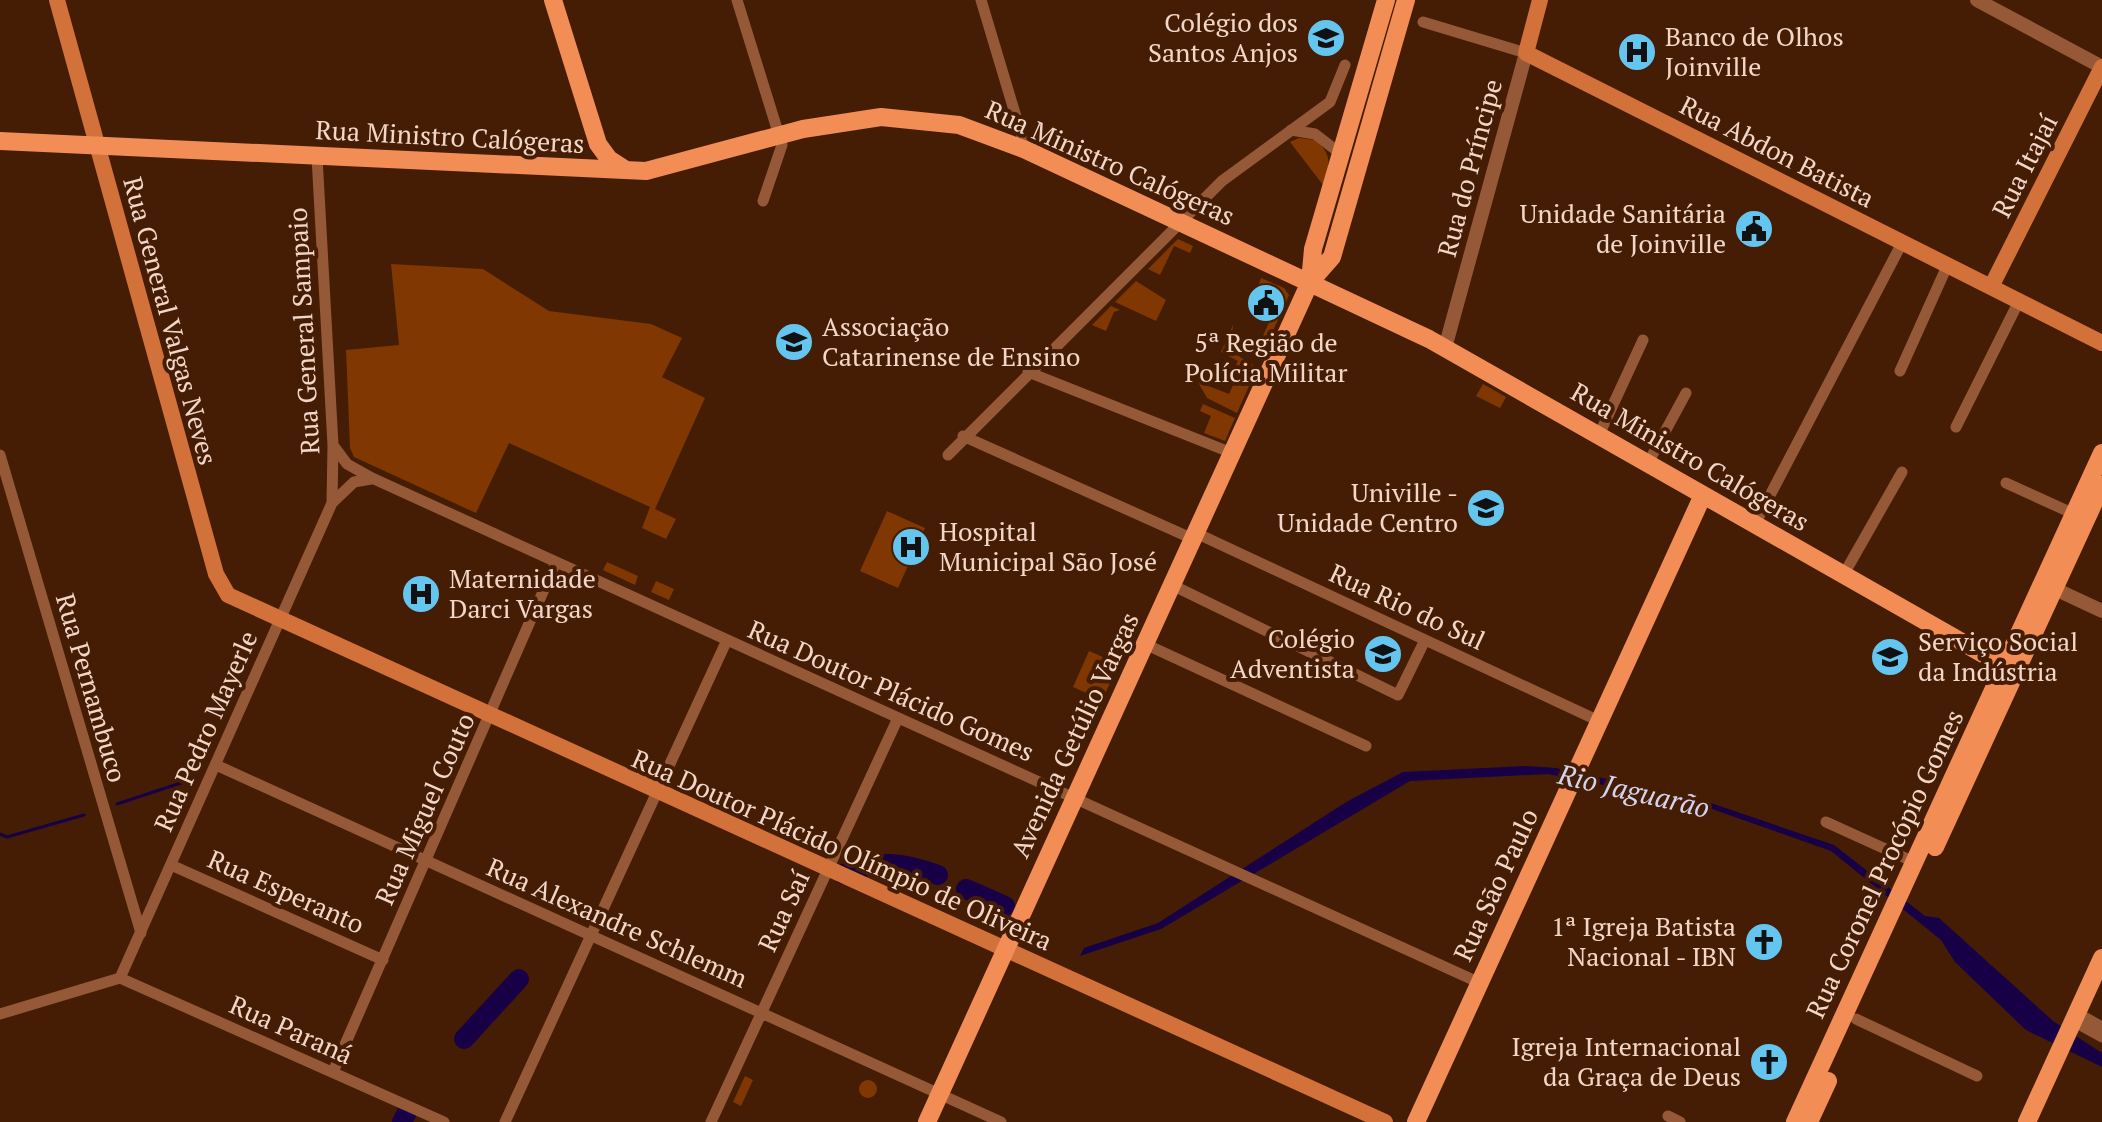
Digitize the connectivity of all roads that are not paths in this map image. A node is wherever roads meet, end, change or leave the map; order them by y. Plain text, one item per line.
1 (57, 0) edge
2 (553, 0) edge
3 (737, 0) edge
4 (981, 0) edge
5 (1386, 0) edge
6 (1406, 0) edge
7 (1540, 0) edge
8 (1977, 0) edge
9 (1423, 22) dead end
10 (1526, 53) junction
11 (1345, 65) dead end
12 (2102, 67) edge
13 (1291, 130) junction
14 (593, 132) junction
15 (779, 135) junction
16 (0, 141) edge
17 (97, 146) junction
18 (1026, 150) junction
19 (1341, 154) junction
20 (317, 157) junction
21 (563, 169) junction
22 (628, 171) junction
23 (763, 201) dead end
24 (1179, 222) junction
25 (1902, 243) junction
26 (1948, 264) junction
27 (1310, 282) junction
28 (1991, 287) junction
29 (2019, 301) junction
30 (1643, 340) dead end
31 (2102, 343) edge
32 (1445, 348) junction
33 (1900, 371) dead end
34 (1028, 372) junction
35 (1686, 393) dead end
36 (1956, 427) dead end
37 (1599, 435) junction
38 (963, 436) junction
39 (333, 445) junction
40 (1232, 453) junction
41 (2102, 453) edge
42 (0, 455) edge
43 (948, 455) dead end
44 (1648, 463) junction
45 (1902, 472) dead end
46 (372, 478) junction
47 (2006, 483) dead end
48 (2102, 485) edge
49 (1703, 495) junction
50 (332, 503) junction
51 (2074, 514) junction
52 (1755, 524) junction
53 (1194, 536) junction
54 (556, 562) junction
55 (1844, 574) junction
56 (1172, 585) junction
57 (2055, 589) junction
58 (2102, 611) edge
59 (280, 621) junction
60 (727, 640) junction
61 (1425, 640) junction
62 (1145, 644) junction
63 (2004, 666) junction
64 (489, 716) junction
65 (898, 718) junction
66 (1599, 721) junction
67 (1366, 746) dead end
68 (216, 765) junction
69 (657, 792) junction
70 (1074, 798) junction
71 (1826, 822) dead end
72 (426, 860) junction
73 (1914, 862) junction
74 (171, 865) junction
75 (828, 869) junction
76 (1907, 892) junction
77 (1896, 917) junction
78 (141, 933) junction
79 (591, 935) junction
80 (1005, 950) junction
81 (2102, 958) edge
82 (383, 960) junction
83 (120, 978) junction
84 (1480, 983) junction
85 (761, 1013) junction
86 (0, 1014) edge
87 (1856, 1019) junction
88 (2074, 1020) junction
89 (2102, 1027) edge
90 (2102, 1037) edge
91 (333, 1072) junction
92 (1977, 1076) dead end
93 (940, 1094) junction
94 (1668, 1116) dead end
95 (1808, 1121) edge
96 (444, 1122) edge
97 (505, 1122) edge
98 (711, 1122) edge
99 (927, 1122) edge
100 (1001, 1122) edge
101 (1385, 1122) edge
102 (1416, 1122) edge
103 (1680, 1122) edge
104 (2027, 1122) edge

1 - 17 main road, Rua General Valgas Neves
2 - 14 main road
3 - 15 street
4 - 18 street
5 - 19 main road
6 - 27 main road
7 - 10 main road, Rua do Príncipe
8 - 12 street
9 - 10 street, Rua Abdon Batista
10 - 25 main road, Rua Abdon Batista
10 - 32 street, Rua do Príncipe
11 - 13 street
12 - 28 main road, Rua Itajaí
13 - 19 street
13 - 24 street
14 - 21 main road
14 - 22 main road
15 - 18 main road, Rua Ministro Calógeras
15 - 22 main road, Rua Ministro Calógeras
15 - 23 street
16 - 17 main road, Rua Ministro Calógeras
17 - 20 main road, Rua Ministro Calógeras
17 - 59 main road, Rua General Valgas Neves
18 - 24 main road, Rua Ministro Calógeras
19 - 27 main road
20 - 21 main road, Rua Ministro Calógeras
20 - 39 street, Rua General Sampaio
21 - 22 main road, Rua Ministro Calógeras
24 - 27 main road, Rua Ministro Calógeras
24 - 34 street
25 - 26 main road, Rua Abdon Batista
25 - 52 street
26 - 28 main road, Rua Abdon Batista
26 - 33 street
27 - 32 main road, Rua Ministro Calógeras
27 - 40 main road, Avenida Getúlio Vargas
28 - 29 main road, Rua Abdon Batista
29 - 31 main road, Rua Abdon Batista
29 - 36 street
30 - 37 street
32 - 37 main road, Rua Ministro Calógeras
34 - 38 street
34 - 40 street
35 - 44 street
37 - 44 main road, Rua Ministro Calógeras
38 - 43 street
38 - 53 street, Rua Rio do Sul
39 - 46 street, Rua Doutor Plácido Gomes
39 - 50 street, Rua General Sampaio
40 - 53 main road, Avenida Getúlio Vargas
41 - 51 main road, Rua Coronel Procópio Gomes
42 - 78 street, Rua Pernambuco
44 - 49 main road, Rua Ministro Calógeras
45 - 55 street
46 - 50 street
46 - 54 street, Rua Doutor Plácido Gomes
47 - 51 street
48 - 57 main road, Rua Coronel Procópio Gomes
49 - 52 main road, Rua Ministro Calógeras
49 - 66 main road, Rua São Paulo
50 - 59 street, Rua Pedro Mayerle
51 - 63 main road, Rua Coronel Procópio Gomes
52 - 55 main road, Rua Ministro Calógeras
53 - 56 main road, Avenida Getúlio Vargas
53 - 61 street, Rua Rio do Sul
54 - 60 street, Rua Doutor Plácido Gomes
54 - 64 street, Rua Miguel Couto
55 - 63 main road, Rua Ministro Calógeras
56 - 61 street
56 - 62 main road, Avenida Getúlio Vargas
57 - 58 street
57 - 76 main road, Rua Coronel Procópio Gomes
59 - 64 main road, Rua Doutor Plácido Olímpio de Oliveira
59 - 68 street, Rua Pedro Mayerle
60 - 65 street, Rua Doutor Plácido Gomes
60 - 69 street
61 - 66 street, Rua Rio do Sul
62 - 67 street
62 - 70 main road, Avenida Getúlio Vargas
63 - 73 main road, Rua Coronel Procópio Gomes
64 - 69 main road, Rua Doutor Plácido Olímpio de Oliveira
64 - 72 street, Rua Miguel Couto
65 - 70 street, Rua Doutor Plácido Gomes
65 - 75 street, Rua Saí
66 - 84 main road, Rua São Paulo
68 - 72 street, Rua Alexandre Schlemm
68 - 74 street, Rua Pedro Mayerle
69 - 75 main road, Rua Doutor Plácido Olímpio de Oliveira
69 - 79 street
70 - 80 main road, Avenida Getúlio Vargas
70 - 84 street, Rua Doutor Plácido Gomes
71 - 73 street
72 - 79 street, Rua Alexandre Schlemm
72 - 82 street, Rua Miguel Couto
73 - 76 main road, Rua Coronel Procópio Gomes
74 - 78 street, Rua Pedro Mayerle
74 - 82 street, Rua Esperanto
75 - 80 main road, Rua Doutor Plácido Olímpio de Oliveira
75 - 85 street, Rua Saí
76 - 77 main road, Rua Coronel Procópio Gomes
77 - 87 main road, Rua Coronel Procópio Gomes
77 - 95 main road, Rua Coronel Procópio Gomes
78 - 83 street, Rua Pedro Mayerle
79 - 85 street, Rua Alexandre Schlemm
79 - 97 street
80 - 93 main road, Avenida Getúlio Vargas
80 - 101 main road, Rua Doutor Plácido Olímpio de Oliveira
81 - 88 main road
82 - 91 street, Rua Miguel Couto
83 - 86 street
83 - 91 street, Rua Paraná
84 - 102 main road, Rua São Paulo
85 - 93 street, Rua Alexandre Schlemm
85 - 98 street, Rua Saí
87 - 92 street
87 - 95 main road, Rua Coronel Procópio Gomes
88 - 89 street
88 - 90 street
88 - 104 main road
91 - 96 street, Rua Paraná
93 - 99 main road, Avenida Getúlio Vargas
93 - 100 street, Rua Alexandre Schlemm
94 - 103 street

